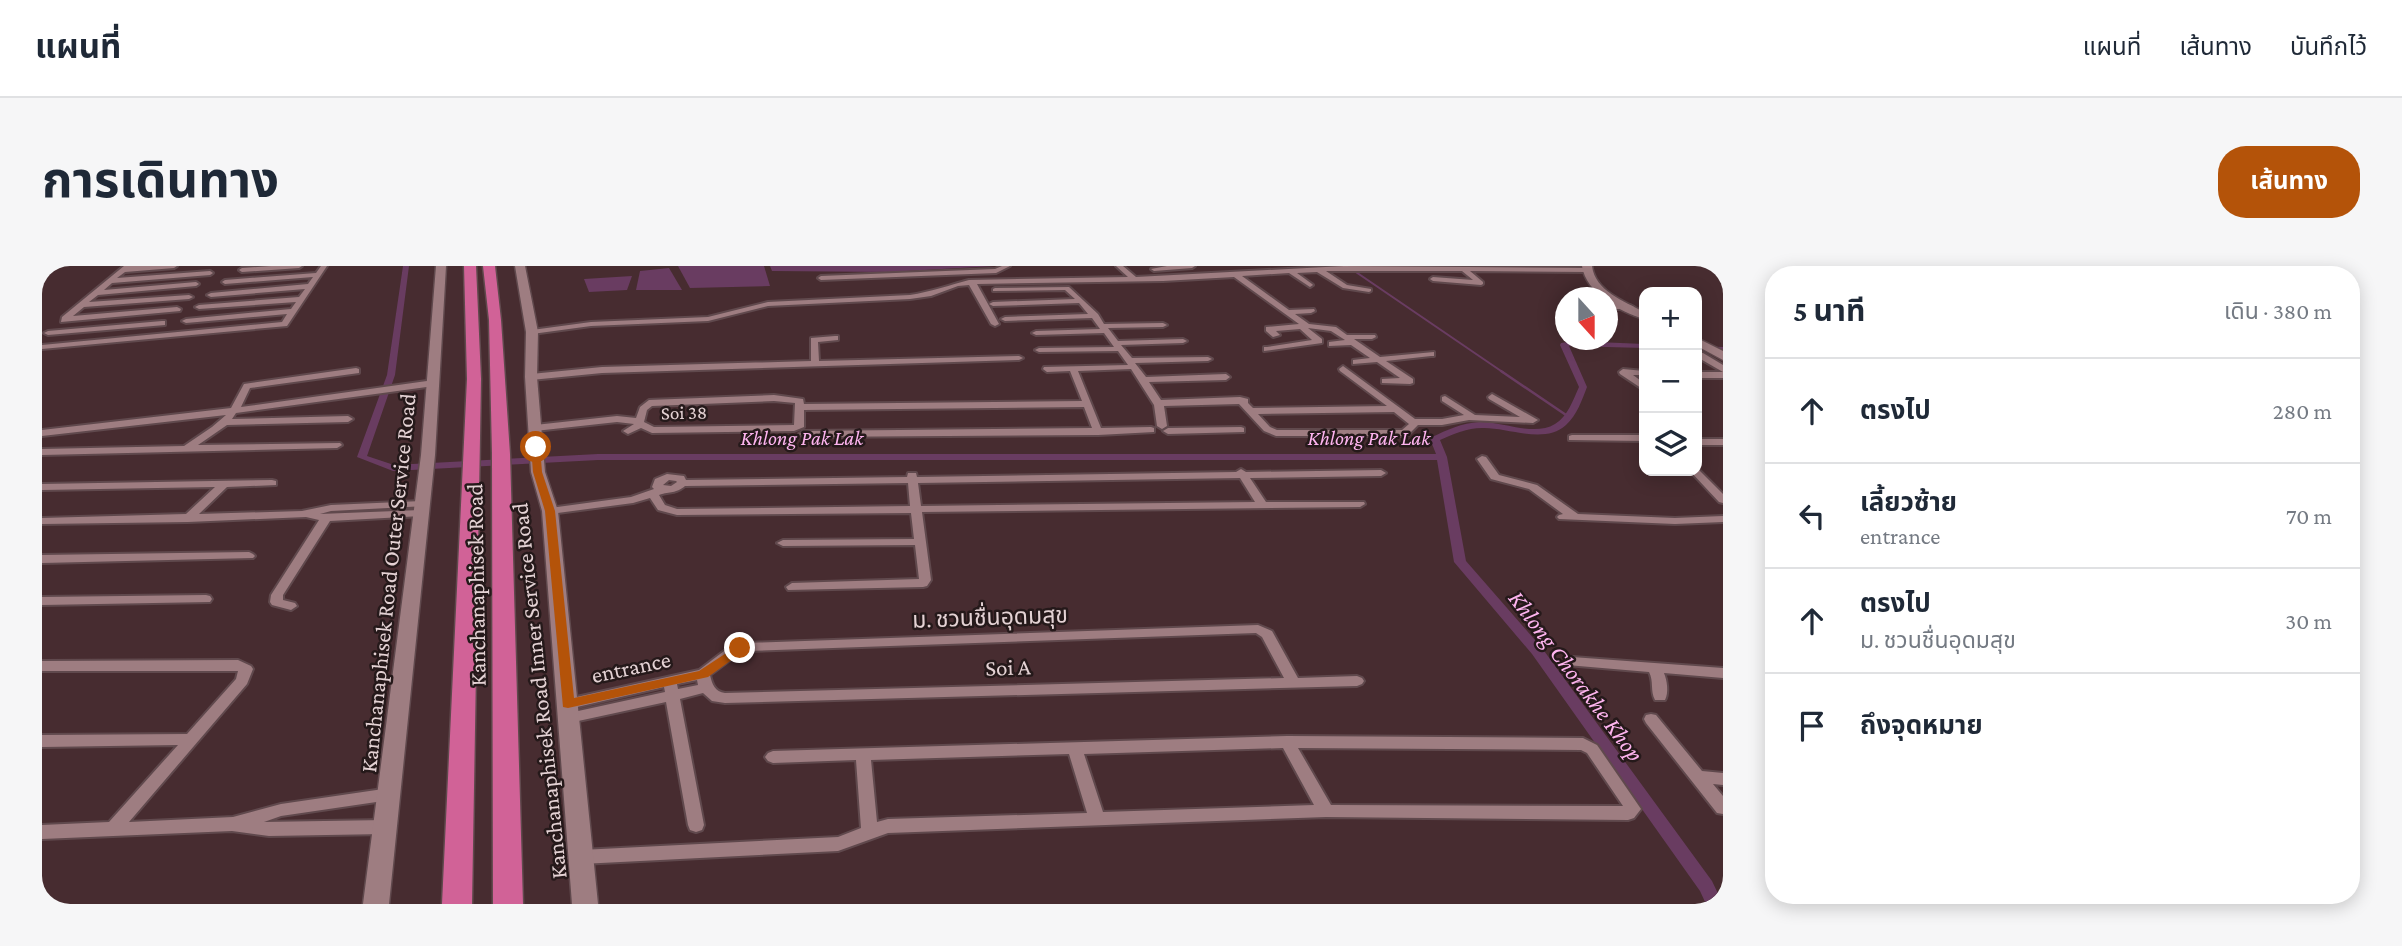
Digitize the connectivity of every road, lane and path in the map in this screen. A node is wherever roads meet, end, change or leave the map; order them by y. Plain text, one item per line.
1 (174, 266) edge
2 (299, 266) edge
3 (324, 266) edge
4 (441, 266) edge
5 (470, 266) edge
6 (489, 266) edge
7 (520, 266) edge
8 (1007, 266) edge
9 (1119, 266) edge
10 (1254, 266) edge
11 (1192, 267) edge
12 (1420, 267) edge
13 (1434, 267) edge
14 (125, 268) edge
15 (1299, 268) edge
16 (1318, 268) junction
17 (1344, 268) edge
18 (1360, 268) edge
19 (1462, 268) junction
20 (1591, 268) edge
21 (1154, 269) dead end
22 (242, 271) dead end
23 (1231, 272) edge
24 (1263, 272) junction
25 (211, 273) dead end
26 (318, 275) junction
27 (1204, 276) junction
28 (821, 278) dead end
29 (1134, 279) junction
30 (1433, 279) dead end
31 (1077, 280) junction
32 (110, 281) junction
33 (225, 282) dead end
34 (969, 282) junction
35 (196, 285) dead end
36 (1310, 285) dead end
37 (310, 286) junction
38 (1597, 287) edge
39 (1067, 288) junction
40 (995, 290) dead end
41 (1369, 290) dead end
42 (95, 293) junction
43 (211, 295) dead end
44 (189, 297) dead end
45 (302, 299) junction
46 (1080, 301) junction
47 (1618, 303) edge
48 (993, 304) dead end
49 (82, 305) junction
50 (199, 307) dead end
51 (1639, 307) edge
52 (177, 309) dead end
53 (1311, 311) dead end
54 (294, 312) junction
55 (1287, 312) junction
56 (1639, 313) edge
57 (1095, 316) junction
58 (1005, 318) dead end
59 (65, 319) junction
60 (186, 321) dead end
61 (162, 323) dead end
62 (995, 324) dead end
63 (1163, 325) dead end
64 (1301, 327) junction
65 (1104, 328) junction
66 (531, 332) junction
67 (1036, 333) dead end
68 (45, 335) edge
69 (1276, 335) dead end
70 (1372, 337) dead end
71 (835, 338) dead end
72 (1351, 340) junction
73 (1183, 341) dead end
74 (1332, 344) dead end
75 (1702, 344) edge
76 (1117, 346) junction
77 (42, 347) edge
78 (1267, 349) dead end
79 (1039, 350) dead end
80 (1702, 353) edge
81 (1431, 354) dead end
82 (1702, 354) edge
83 (1723, 356) edge
84 (1018, 358) dead end
85 (1208, 359) dead end
86 (1380, 360) junction
87 (1356, 362) dead end
88 (1723, 362) edge
89 (815, 363) junction
90 (1130, 364) junction
91 (1073, 368) junction
92 (1047, 369) dead end
93 (1343, 369) dead end
94 (1723, 369) edge
95 (356, 371) dead end
96 (1639, 373) edge
97 (1702, 375) edge
98 (1723, 375) edge
99 (531, 377) junction
100 (1226, 377) dead end
101 (1141, 380) junction
102 (1385, 382) dead end
103 (434, 383) junction
104 (1639, 383) edge
105 (1492, 397) dead end
106 (1445, 399) dead end
107 (1240, 400) junction
108 (1158, 403) junction
109 (1087, 404) junction
110 (801, 407) junction
111 (1397, 409) junction
112 (236, 410) junction
113 (1269, 410) junction
114 (1251, 411) junction
115 (1474, 417) junction
116 (348, 419) dead end
117 (607, 420) junction
118 (227, 422) junction
119 (1413, 422) junction
120 (639, 425) junction
121 (535, 428) junction
122 (1097, 429) junction
123 (1160, 429) junction
124 (799, 430) junction
125 (1241, 430) dead end
126 (628, 431) junction
127 (651, 432) junction
128 (42, 433) edge
129 (1572, 438) dead end
130 (1639, 438) edge
131 (1702, 442) edge
132 (1723, 442) edge
133 (337, 445) dead end
134 (187, 449) junction
135 (42, 452) edge
136 (1482, 459) dead end
137 (1381, 473) dead end
138 (1246, 474) junction
139 (1700, 476) edge
140 (912, 477) junction
141 (272, 483) dead end
142 (225, 484) junction
143 (42, 487) edge
144 (658, 490) junction
145 (1723, 498) edge
146 (1262, 504) junction
147 (1360, 504) dead end
148 (915, 508) junction
149 (422, 509) junction
150 (550, 511) junction
151 (354, 512) junction
152 (302, 514) junction
153 (326, 518) junction
154 (188, 519) junction
155 (1723, 519) edge
156 (42, 522) edge
157 (919, 541) junction
158 (783, 543) dead end
159 (249, 556) dead end
160 (42, 559) edge
161 (792, 587) dead end
162 (206, 599) dead end
163 (42, 601) edge
164 (291, 606) dead end
165 (1572, 662) dead end
166 (42, 666) edge
167 (1653, 667) junction
168 (1723, 673) edge
169 (704, 681) junction
170 (1293, 681) junction
171 (1357, 681) dead end
172 (671, 688) junction
173 (1660, 696) dead end
174 (568, 711) junction
175 (1651, 719) dead end
176 (191, 738) junction
177 (42, 741) edge
178 (1287, 742) junction
179 (1074, 747) junction
180 (863, 754) junction
181 (774, 757) dead end
182 (1698, 777) junction
183 (1723, 779) edge
184 (390, 794) junction
185 (1723, 808) edge
186 (1326, 811) junction
187 (1097, 817) junction
188 (232, 824) junction
189 (696, 825) dead end
190 (385, 827) junction
191 (112, 830) junction
192 (869, 830) junction
193 (42, 832) edge
194 (581, 857) junction
195 (376, 904) edge
196 (457, 904) edge
197 (508, 904) edge
198 (585, 904) edge

1 - 14 street
2 - 22 street
3 - 26 street
4 - 103 main road, Kanchanaphisek Road Outer Service Road
5 - 196 highway, Kanchanaphisek Road
6 - 197 highway, Kanchanaphisek Road
7 - 66 main road, Kanchanaphisek Road Inner Service Road
8 - 28 street
9 - 29 street
10 - 24 street
11 - 21 street
11 - 27 street
12 - 13 street
12 - 18 street
13 - 19 street
14 - 32 street
15 - 16 street
15 - 24 street
15 - 36 street
16 - 17 street
16 - 41 street
17 - 18 street
19 - 20 street
19 - 30 street
20 - 38 main road
20 - 51 main road
23 - 24 street
23 - 27 street
23 - 55 street
23 - 64 street
25 - 32 street
26 - 33 street
26 - 37 street
27 - 29 street
29 - 31 street
31 - 34 street
31 - 39 street
32 - 42 street
34 - 62 street
34 - 66 street
35 - 42 street
37 - 43 street
37 - 45 street
39 - 40 street
39 - 46 street
42 - 49 street
44 - 49 street
45 - 50 street
45 - 54 street
46 - 48 street
46 - 57 street
47 - 56 main road
49 - 59 street
52 - 59 street
53 - 55 street
54 - 60 street
54 - 77 street
55 - 72 street
57 - 58 street
57 - 65 street
59 - 68 street
61 - 68 street
63 - 65 street
64 - 69 street
64 - 78 street
65 - 67 street
65 - 76 street
66 - 99 main road, Kanchanaphisek Road Inner Service Road
70 - 72 street
71 - 89 street
72 - 74 street
72 - 86 street
73 - 76 street
75 - 83 main road
76 - 79 street
76 - 90 street
80 - 88 main road
81 - 86 street
82 - 94 street
84 - 89 street
85 - 90 street
86 - 87 street
86 - 102 street
89 - 99 street
90 - 91 street
90 - 101 street
91 - 92 street
91 - 109 street
93 - 111 street
95 - 112 street
96 - 104 street
97 - 98 street
99 - 121 main road, Kanchanaphisek Road Inner Service Road
100 - 101 street
101 - 108 street
103 - 112 street
103 - 149 main road, Kanchanaphisek Road Outer Service Road
105 - 115 street
106 - 115 street
107 - 108 street
107 - 113 street
107 - 114 street
108 - 123 street
109 - 110 street
109 - 122 street
110 - 120 street
110 - 124 street
111 - 113 street
111 - 119 street
112 - 118 street
112 - 128 street
113 - 114 street
114 - 119 street
115 - 119 street
116 - 118 street
117 - 120 street, Soi 38
117 - 121 street, Soi 38
117 - 126 street
118 - 134 street
120 - 126 street
120 - 127 street, Soi 38
121 - 150 main road, Kanchanaphisek Road Inner Service Road
122 - 123 street
122 - 124 street
123 - 125 street
124 - 127 street
126 - 127 street
129 - 130 street
131 - 132 street
133 - 134 street
134 - 135 street
136 - 155 street
137 - 138 street
138 - 140 street
138 - 146 street
139 - 145 street
140 - 144 street
140 - 148 street
141 - 142 street
142 - 143 street
142 - 154 street
144 - 148 street
144 - 150 street
146 - 147 street
146 - 148 street
148 - 157 street
149 - 151 street
149 - 184 main road, Kanchanaphisek Road Outer Service Road
150 - 174 main road, Kanchanaphisek Road Inner Service Road
151 - 152 street
151 - 153 street
152 - 153 street
152 - 154 street
153 - 164 street
154 - 156 street
157 - 158 street
157 - 161 street
159 - 160 street
162 - 163 street
165 - 167 street
166 - 176 street
167 - 168 street
167 - 173 street
169 - 170 street, Soi A
169 - 170 street, ม. ชวนชื่นอุดมสุข
169 - 172 street
170 - 171 street, Soi A
172 - 174 street
172 - 189 street
174 - 194 main road, Kanchanaphisek Road Inner Service Road
175 - 182 street
176 - 177 street
176 - 191 street
178 - 179 street
178 - 186 street
178 - 186 street
179 - 180 street
179 - 187 street
180 - 181 street
180 - 192 street
182 - 183 street
182 - 185 street
184 - 188 street
184 - 190 main road, Kanchanaphisek Road Outer Service Road
186 - 187 street
187 - 192 street
188 - 190 street
188 - 191 street
190 - 195 main road, Kanchanaphisek Road Outer Service Road
191 - 193 street
192 - 194 street
194 - 198 main road, Kanchanaphisek Road Inner Service Road

